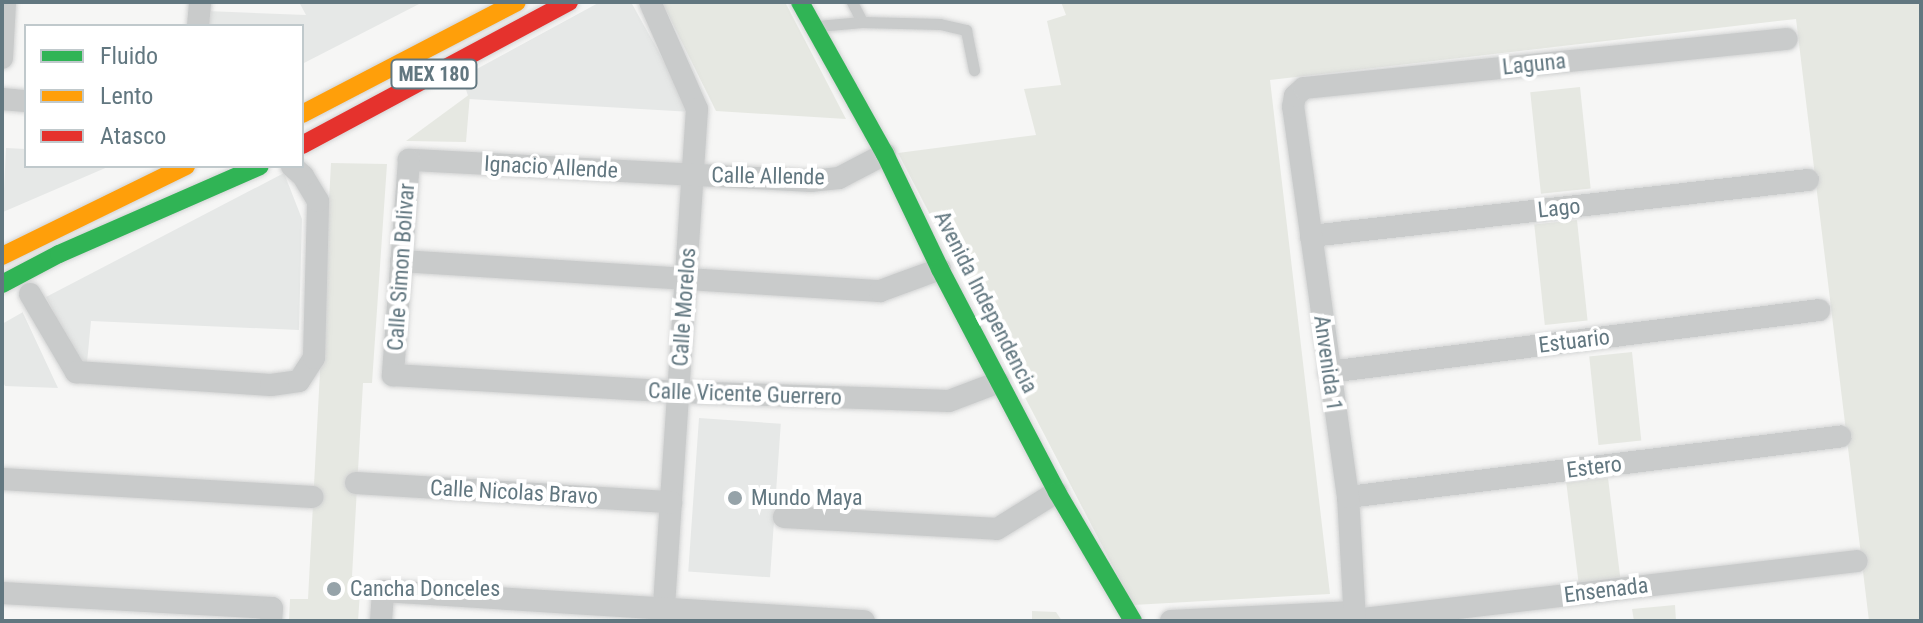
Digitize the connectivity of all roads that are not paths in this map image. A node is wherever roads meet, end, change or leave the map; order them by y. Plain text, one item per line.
1 (5, 2) edge
2 (200, 2) edge
3 (517, 2) edge
4 (569, 2) edge
5 (650, 2) edge
6 (800, 2) edge
7 (852, 2) edge
8 (862, 22) junction
9 (198, 24) edge
10 (814, 27) junction
11 (1787, 39) dead end
12 (2, 58) edge
13 (974, 70) dead end
14 (2, 99) edge
15 (24, 101) edge
16 (1293, 107) joint
17 (304, 113) edge
18 (304, 144) edge
19 (885, 154) junction
20 (409, 160) joint
21 (180, 168) edge
22 (182, 168) edge
23 (256, 168) edge
24 (294, 168) edge
25 (693, 174) junction
26 (1808, 180) dead end
27 (209, 189) junction
28 (16, 228) dead end
29 (1311, 236) junction
30 (2, 256) edge
31 (401, 261) junction
32 (83, 264) dead end
33 (940, 269) junction
34 (686, 278) junction
35 (2, 284) edge
36 (28, 295) dead end
37 (1819, 310) dead end
38 (1329, 372) junction
39 (393, 375) joint
40 (999, 382) junction
41 (679, 392) junction
42 (1840, 437) dead end
43 (2, 479) edge
44 (356, 483) dead end
45 (1057, 492) junction
46 (312, 497) dead end
47 (1348, 497) junction
48 (671, 502) junction
49 (784, 517) dead end
50 (1857, 561) dead end
51 (2, 593) edge
52 (664, 614) edge
53 (272, 615) edge
54 (1355, 618) edge
55 (381, 621) edge
56 (864, 621) edge
57 (1133, 621) edge
58 (1171, 621) edge

1 - 12 street
2 - 9 street
3 - 17 main road, MEX 180
4 - 18 main road, MEX 180
5 - 25 street, Calle Morelos
6 - 10 main road, Avenida Independencia
7 - 8 lane
8 - 10 lane
8 - 13 lane
10 - 19 main road, Avenida Independencia
11 - 16 street, Laguna
14 - 15 street
16 - 29 street, Anvenida 1
19 - 25 street, Calle Allende
19 - 33 main road, Avenida Independencia
20 - 25 street, Ignacio Allende
20 - 31 street, Calle Simon Bolivar
21 - 28 main road
22 - 30 main road
23 - 27 main road
24 - 36 street
25 - 34 street, Calle Morelos
26 - 29 street, Lago
27 - 32 main road
27 - 35 main road
29 - 38 street, Anvenida 1
31 - 34 street
31 - 39 street, Calle Simon Bolivar
33 - 34 street
33 - 40 main road, Avenida Independencia
34 - 41 street, Calle Morelos
37 - 38 street, Estuario
38 - 47 street, Anvenida 1
39 - 41 street, Calle Vicente Guerrero
40 - 41 street, Calle Vicente Guerrero
40 - 45 main road, Avenida Independencia
41 - 48 street, Calle Morelos
42 - 47 street, Estero
43 - 46 street
44 - 48 street, Calle Nicolas Bravo
45 - 49 street
45 - 57 main road, Avenida Independencia
47 - 54 street, Anvenida 1
48 - 52 street, Calle Morelos
50 - 54 street, Ensenada
51 - 53 street
52 - 55 street
52 - 56 street
54 - 58 street, Ensenada

